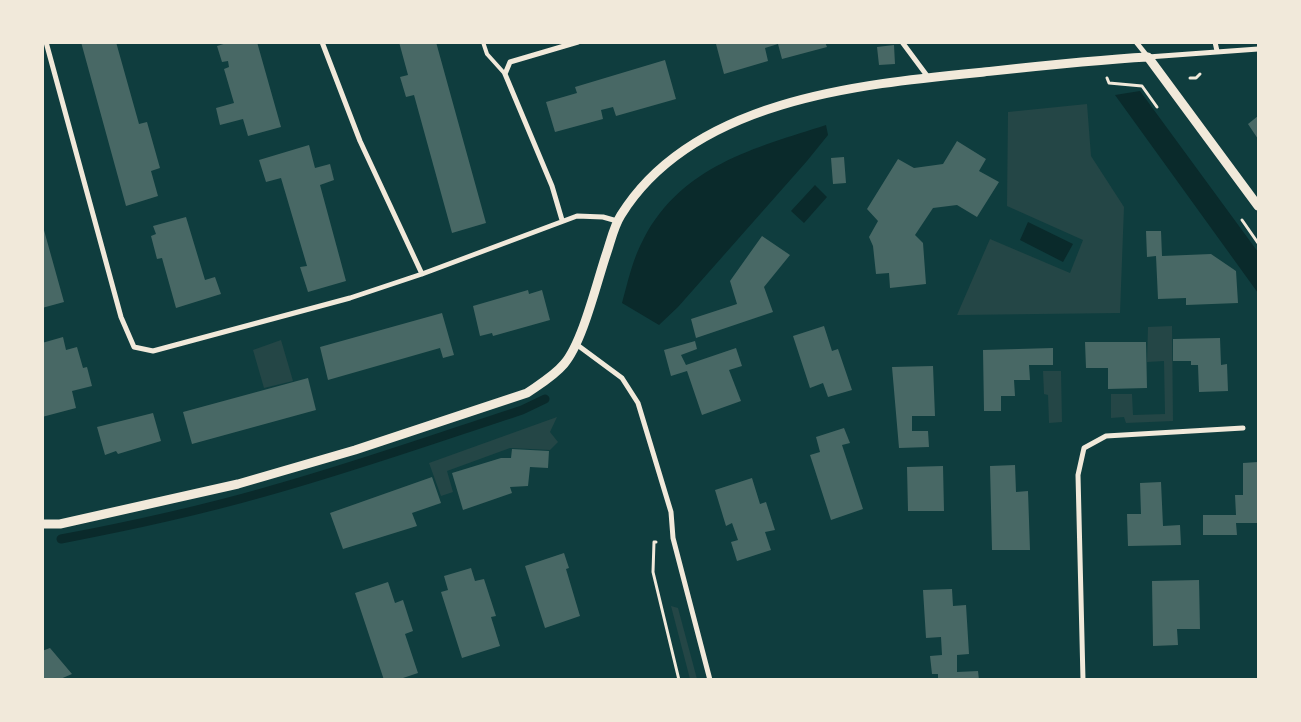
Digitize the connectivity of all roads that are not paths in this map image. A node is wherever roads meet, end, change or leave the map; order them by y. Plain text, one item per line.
1 (46, 42) edge
2 (322, 42) edge
3 (483, 42) edge
4 (578, 42) edge
5 (902, 42) edge
6 (1136, 42) edge
7 (1215, 42) edge
8 (1258, 48) edge
9 (1217, 51) junction
10 (1148, 57) junction
11 (505, 74) junction
12 (928, 77) junction
13 (1258, 206) edge
14 (562, 220) junction
15 (617, 222) junction
16 (422, 274) junction
17 (576, 344) junction
18 (1243, 428) dead end
19 (42, 524) edge
20 (710, 680) edge
21 (1083, 680) edge

1 - 16 street
2 - 16 street
3 - 11 lane
4 - 11 street
5 - 12 street
6 - 10 street
7 - 9 street
8 - 9 street
9 - 10 street
10 - 12 street
10 - 13 street
11 - 14 street
12 - 15 street
14 - 15 street
14 - 16 street
15 - 17 street
17 - 19 street
17 - 20 street
18 - 21 street

